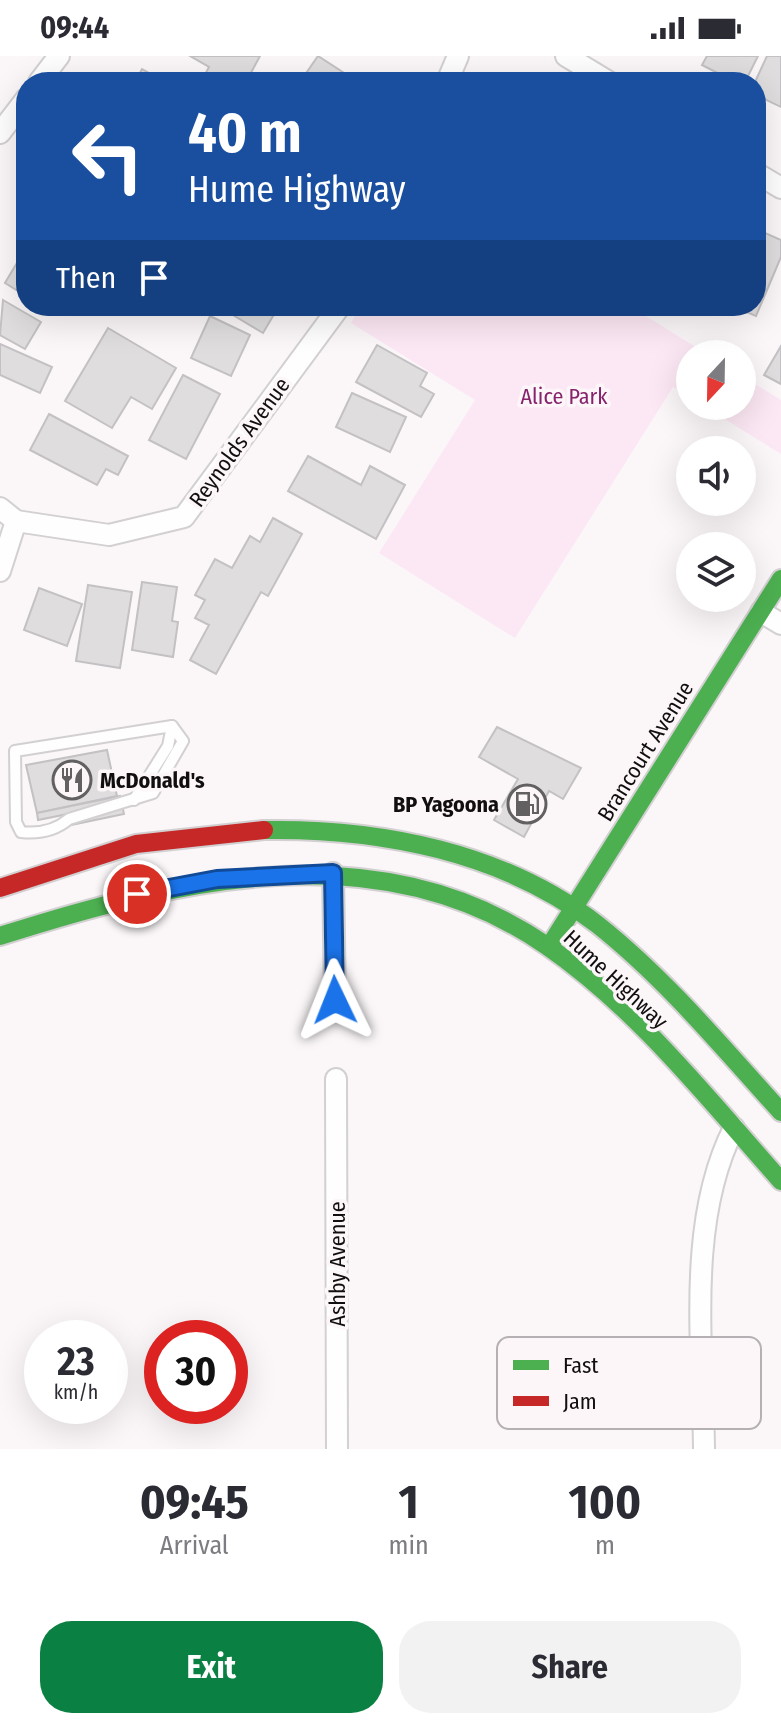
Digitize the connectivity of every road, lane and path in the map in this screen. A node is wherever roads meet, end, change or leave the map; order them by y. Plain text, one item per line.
1 (59, 56) edge
2 (566, 56) edge
3 (47, 72) edge
4 (592, 72) edge
5 (16, 112) edge
6 (0, 133) edge
7 (333, 316) edge
8 (8, 514) edge
9 (0, 571) edge
10 (781, 579) edge
11 (761, 612) junction
12 (781, 624) edge
13 (134, 800) joint
14 (333, 873) junction
15 (0, 888) edge
16 (575, 910) junction
17 (0, 936) edge
18 (549, 947) junction
19 (335, 1000) dead end
20 (336, 1079) dead end
21 (781, 1112) edge
22 (734, 1128) junction
23 (781, 1181) edge
24 (703, 1337) edge
25 (704, 1429) edge
26 (337, 1449) edge
27 (704, 1449) edge

1 - 3 street
2 - 4 street
5 - 6 street
7 - 8 street, Reynolds Avenue
8 - 9 street
10 - 11 main road, Brancourt Avenue
11 - 12 street
11 - 16 main road, Brancourt Avenue
13 - 13 lane
14 - 17 main road, Hume Highway
14 - 18 main road, Hume Highway
14 - 19 street
15 - 16 main road, Hume Highway
16 - 18 main road, Brancourt Avenue
16 - 21 main road, Hume Highway
18 - 22 main road, Hume Highway
20 - 26 street, Ashby Avenue
22 - 23 main road, Hume Highway
22 - 24 street
25 - 27 street

